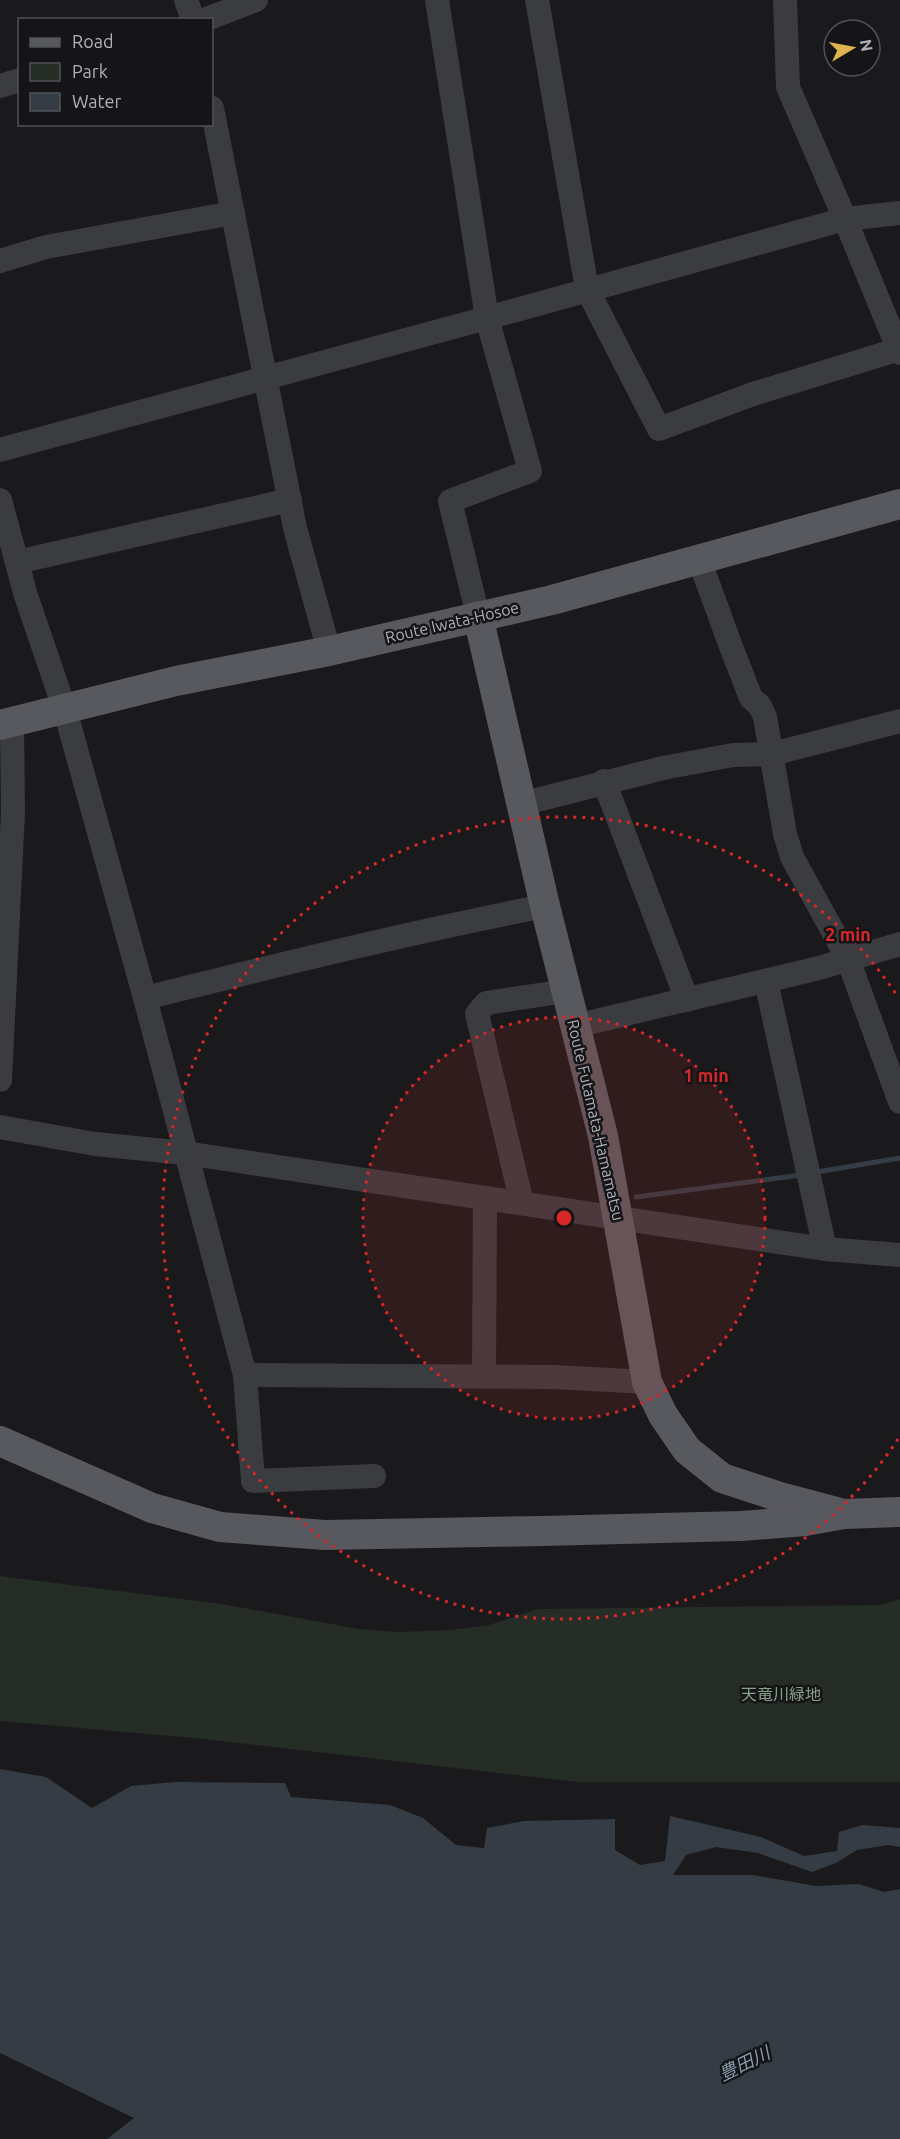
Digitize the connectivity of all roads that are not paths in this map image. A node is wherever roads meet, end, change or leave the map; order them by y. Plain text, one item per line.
1 (186, 0) edge
2 (256, 0) edge
3 (437, 0) edge
4 (537, 0) edge
5 (785, 0) edge
6 (192, 18) edge
7 (209, 18) edge
8 (18, 81) edge
9 (0, 86) edge
10 (213, 113) edge
11 (233, 213) junction
12 (900, 213) edge
13 (845, 219) junction
14 (0, 261) edge
15 (587, 289) junction
16 (487, 318) junction
17 (899, 350) edge
18 (266, 378) junction
19 (0, 450) edge
20 (0, 500) edge
21 (290, 500) junction
22 (900, 504) edge
23 (699, 560) junction
24 (17, 562) junction
25 (478, 616) junction
26 (329, 651) junction
27 (65, 710) junction
28 (900, 721) edge
29 (6, 723) edge
30 (772, 754) junction
31 (604, 781) junction
32 (521, 804) junction
33 (545, 906) junction
34 (900, 944) edge
35 (848, 959) junction
36 (766, 981) junction
37 (566, 991) junction
38 (145, 998) junction
39 (687, 1000) junction
40 (575, 1026) junction
41 (0, 1080) edge
42 (900, 1102) edge
43 (0, 1127) edge
44 (185, 1153) junction
45 (485, 1198) junction
46 (522, 1203) junction
47 (618, 1217) junction
48 (825, 1249) junction
49 (900, 1255) edge
50 (245, 1375) junction
51 (484, 1376) junction
52 (647, 1382) junction
53 (0, 1441) edge
54 (374, 1476) dead end
55 (900, 1512) edge
56 (844, 1514) junction

1 - 6 street
2 - 7 street
3 - 16 street
4 - 15 street
5 - 13 street
8 - 9 street
10 - 11 street
11 - 14 street
11 - 18 street
12 - 13 street
13 - 15 street
13 - 17 street
15 - 16 street
15 - 17 street
16 - 18 street
16 - 25 street
18 - 19 street
18 - 21 street
20 - 24 street
21 - 24 street
21 - 26 street
22 - 23 main road, Route Iwata-Hosoe
23 - 25 main road, Route Iwata-Hosoe
23 - 30 street
24 - 27 street
25 - 26 main road, Route Iwata-Hosoe
25 - 32 main road, Route Futamata-Hamamatsu
26 - 27 main road, Route Iwata-Hosoe
27 - 29 main road, Route Iwata-Hosoe
27 - 38 street
28 - 30 street
29 - 41 street
30 - 31 street
30 - 35 street
31 - 32 street
31 - 39 street
32 - 33 main road, Route Futamata-Hamamatsu
33 - 37 main road, Route Futamata-Hamamatsu
33 - 38 street
34 - 35 street
35 - 36 street
35 - 42 street
36 - 39 street
36 - 48 street
37 - 40 main road, Route Futamata-Hamamatsu
37 - 46 street
38 - 44 street
39 - 40 street
40 - 47 main road, Route Futamata-Hamamatsu
43 - 44 street
44 - 45 street
44 - 50 street
45 - 46 street
45 - 51 street
46 - 47 street
47 - 48 street
47 - 52 main road, Route Futamata-Hamamatsu
48 - 49 street
50 - 51 street
50 - 54 street
51 - 52 street
52 - 56 main road, Route Futamata-Hamamatsu
53 - 56 main road, Route Futamata-Hamamatsu
55 - 56 main road, Route Futamata-Hamamatsu

